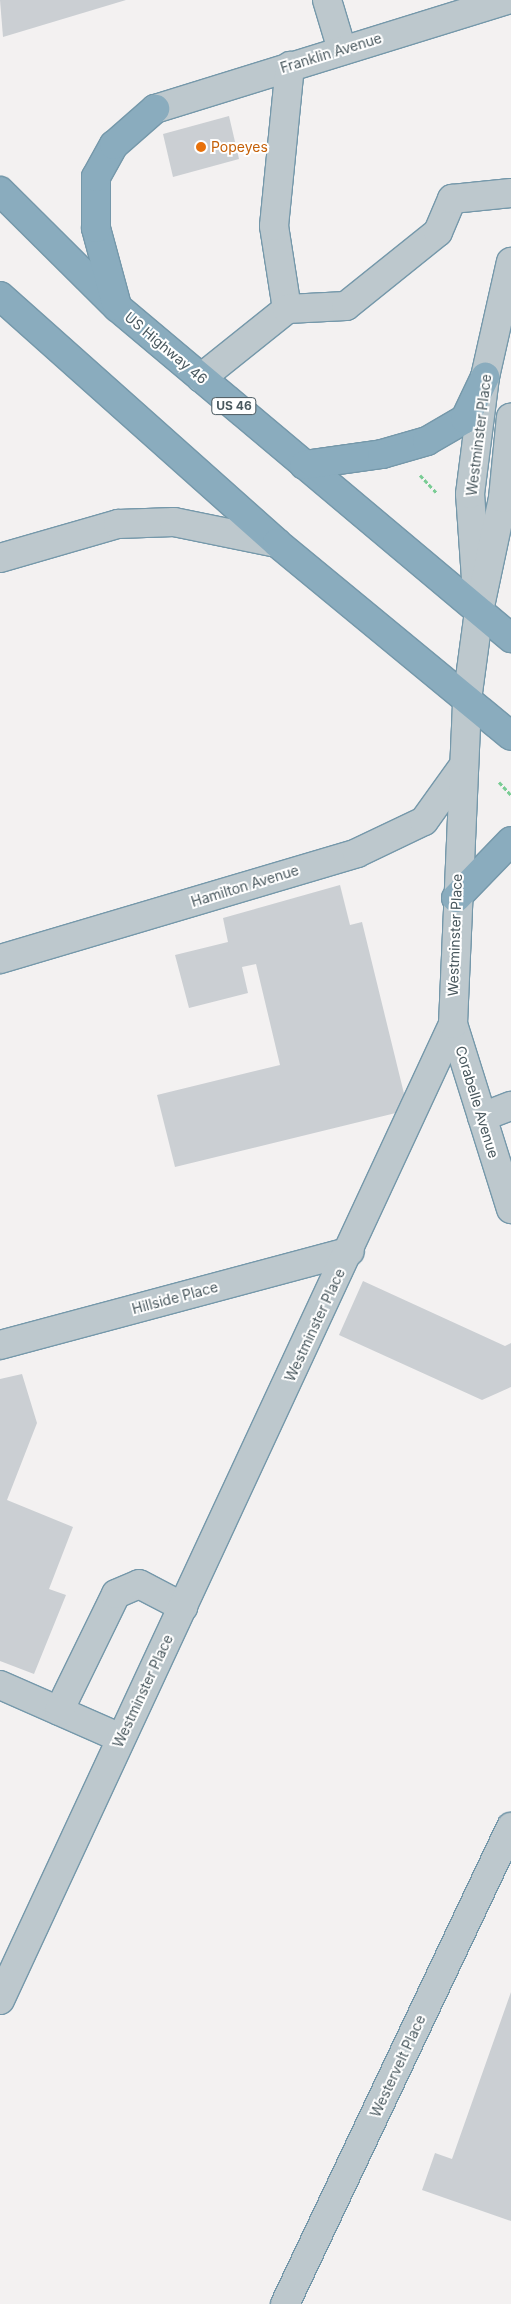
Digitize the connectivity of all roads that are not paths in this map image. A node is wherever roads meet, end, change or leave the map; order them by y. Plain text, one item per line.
1 (327, 0) edge
2 (507, 0) edge
3 (342, 50) junction
4 (290, 66) junction
5 (155, 109) joint
6 (0, 191) edge
7 (511, 193) edge
8 (511, 262) edge
9 (0, 296) edge
10 (117, 307) junction
11 (287, 309) junction
12 (485, 377) junction
13 (201, 378) junction
14 (510, 430) edge
15 (304, 465) junction
16 (277, 543) junction
17 (0, 558) edge
18 (479, 611) junction
19 (511, 638) edge
20 (467, 700) junction
21 (511, 736) edge
22 (462, 768) junction
23 (511, 841) edge
24 (456, 898) junction
25 (0, 958) edge
26 (453, 1024) junction
27 (511, 1106) edge
28 (482, 1116) junction
29 (511, 1209) edge
30 (350, 1251) junction
31 (0, 1345) edge
32 (183, 1607) junction
33 (0, 1685) edge
34 (59, 1711) junction
35 (121, 1738) junction
36 (511, 1827) edge
37 (0, 2000) edge
38 (285, 2304) edge

1 - 3 street
2 - 3 street, Franklin Avenue
3 - 4 street, Franklin Avenue
4 - 5 street, Franklin Avenue
4 - 11 street
5 - 10 highway
6 - 10 highway, US Highway 46 / US 46
7 - 11 street
8 - 12 street, Westminster Place
9 - 16 highway
10 - 13 highway, US Highway 46 / US 46
11 - 13 street
12 - 15 highway
12 - 18 street, Westminster Place
13 - 15 highway, US Highway 46 / US 46
14 - 18 street, Westminster Place
15 - 18 highway, US Highway 46 / US 46
16 - 17 street
16 - 20 highway
18 - 19 highway, US 46
18 - 20 street, Westminster Place
20 - 21 highway
20 - 22 street, Westminster Place
22 - 24 street, Westminster Place
22 - 25 street, Hamilton Avenue
23 - 24 highway
24 - 26 street, Westminster Place
26 - 28 street, Corabelle Avenue
26 - 30 street, Westminster Place
27 - 28 street
28 - 29 street, Corabelle Avenue
30 - 31 street, Hillside Place
30 - 32 street, Westminster Place
32 - 34 street
32 - 35 street, Westminster Place
33 - 34 street
34 - 35 street
35 - 37 street, Westminster Place
36 - 38 street, Westervelt Place

